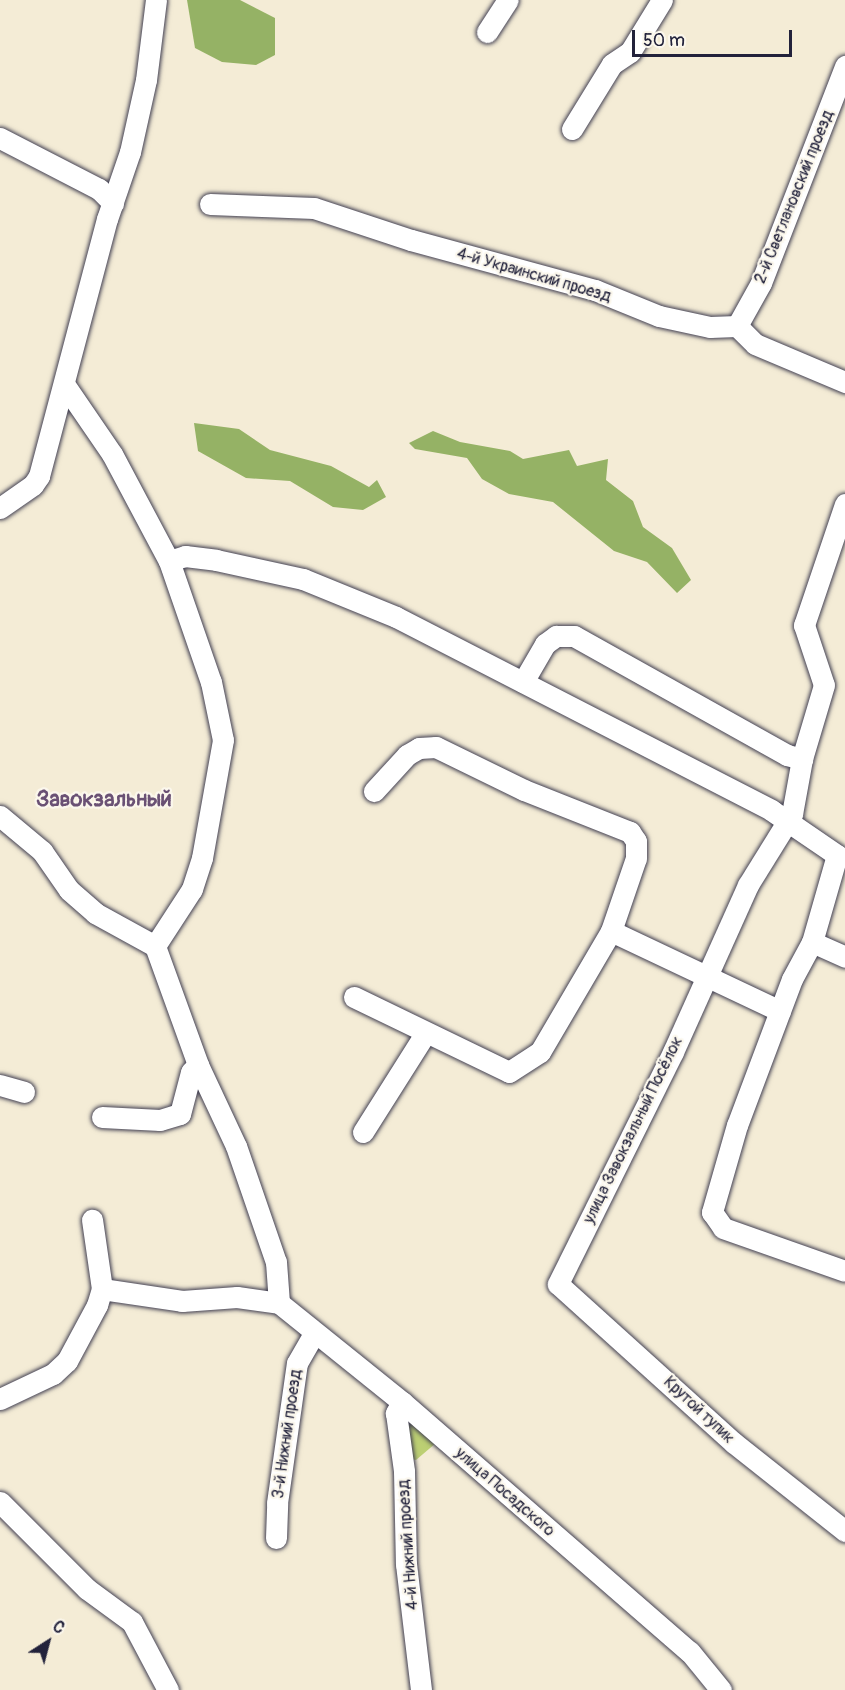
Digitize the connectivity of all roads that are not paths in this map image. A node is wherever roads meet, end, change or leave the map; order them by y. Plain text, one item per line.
1 (156, 0) edge
2 (508, 0) edge
3 (662, 0) edge
4 (487, 32) dead end
5 (845, 66) edge
6 (572, 129) dead end
7 (0, 138) edge
8 (113, 203) junction
9 (210, 204) dead end
10 (737, 326) junction
11 (845, 382) edge
12 (64, 384) junction
13 (845, 504) edge
14 (0, 508) edge
15 (169, 561) junction
16 (523, 682) junction
17 (802, 759) junction
18 (374, 791) dead end
19 (0, 816) edge
20 (788, 824) junction
21 (611, 931) junction
22 (812, 942) junction
23 (155, 946) junction
24 (845, 957) edge
25 (706, 976) junction
26 (354, 997) dead end
27 (780, 1011) junction
28 (425, 1034) junction
29 (198, 1065) junction
30 (0, 1085) edge
31 (24, 1092) dead end
32 (102, 1117) dead end
33 (363, 1132) dead end
34 (92, 1220) dead end
35 (845, 1271) edge
36 (558, 1284) joint
37 (102, 1289) junction
38 (279, 1304) junction
39 (314, 1334) junction
40 (0, 1399) edge
41 (402, 1402) junction
42 (0, 1502) edge
43 (845, 1531) edge
44 (276, 1538) dead end
45 (168, 1690) edge
46 (421, 1690) edge
47 (721, 1690) edge

1 - 8 street
2 - 4 street
3 - 6 street
5 - 10 street, 2-й Светлановский проезд
7 - 8 street
8 - 12 street
9 - 10 street, 4-й Украинский проезд
10 - 11 street
12 - 14 street
12 - 15 street
13 - 17 street, улица Завокзальный Посёлок
15 - 16 street
15 - 23 street
16 - 17 street
16 - 20 street
17 - 20 street, улица Завокзальный Посёлок
18 - 21 street
19 - 23 street
20 - 22 street
20 - 25 street, улица Завокзальный Посёлок
21 - 25 street
21 - 28 street
22 - 24 street
22 - 27 street
23 - 29 street
25 - 27 street
25 - 36 street, улица Завокзальный Посёлок
26 - 28 street
27 - 35 street
28 - 33 street
29 - 32 street
29 - 38 street
30 - 31 street
34 - 37 street
36 - 43 street, Крутой тупик
37 - 38 street
37 - 40 street
38 - 39 street, улица Посадского
39 - 41 street, улица Посадского
39 - 44 street, 3-й Нижний проезд
41 - 46 street, 4-й Нижний проезд
41 - 47 street, улица Посадского
42 - 45 street

